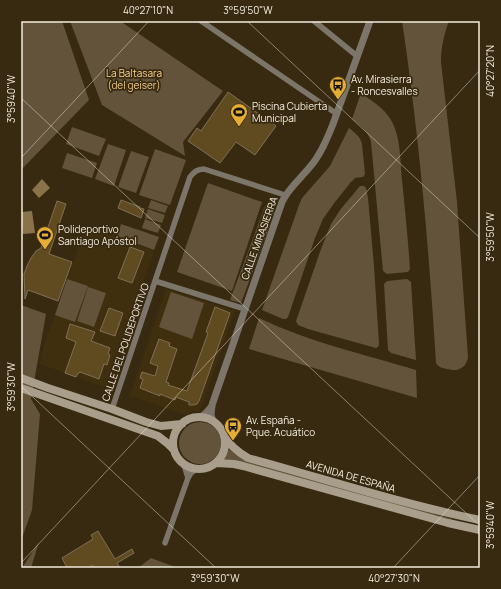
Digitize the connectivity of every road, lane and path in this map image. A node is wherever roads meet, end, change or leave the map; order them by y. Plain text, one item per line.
1 (201, 21) edge
2 (314, 21) edge
3 (370, 21) edge
4 (357, 56) junction
5 (337, 114) junction
6 (286, 195) junction
7 (155, 281) junction
8 (244, 309) junction
9 (21, 378) edge
10 (21, 388) edge
11 (212, 406) junction
12 (112, 409) junction
13 (201, 417) junction
14 (213, 421) junction
15 (182, 424) junction
16 (224, 436) junction
17 (174, 450) junction
18 (216, 463) junction
19 (184, 465) junction
20 (197, 470) junction
21 (188, 478) junction
22 (480, 520) edge
23 (480, 530) edge
24 (165, 543) dead end

1 - 5 street
2 - 4 street
3 - 4 street, CALLE MIRASIERRA
4 - 5 street, CALLE MIRASIERRA
5 - 6 street, CALLE MIRASIERRA
6 - 7 street, CALLE DEL POLIDEPORTIVO
6 - 8 street, CALLE MIRASIERRA
7 - 8 street, CALLE DEL POLIDEPORTIVO
7 - 12 street, CALLE DEL POLIDEPORTIVO
8 - 11 street, CALLE MIRASIERRA
9 - 12 main road
10 - 17 main road
11 - 13 street, CALLE MIRASIERRA
11 - 14 street, CALLE MIRASIERRA
12 - 15 main road
13 - 14 main road
13 - 15 main road
14 - 16 main road
15 - 17 main road
16 - 18 main road
16 - 22 main road, AVENIDA DE ESPAÑA
17 - 19 main road
18 - 20 main road
18 - 23 main road, AVENIDA DE ESPAÑA
19 - 20 main road
19 - 21 street
20 - 21 street
21 - 24 street

